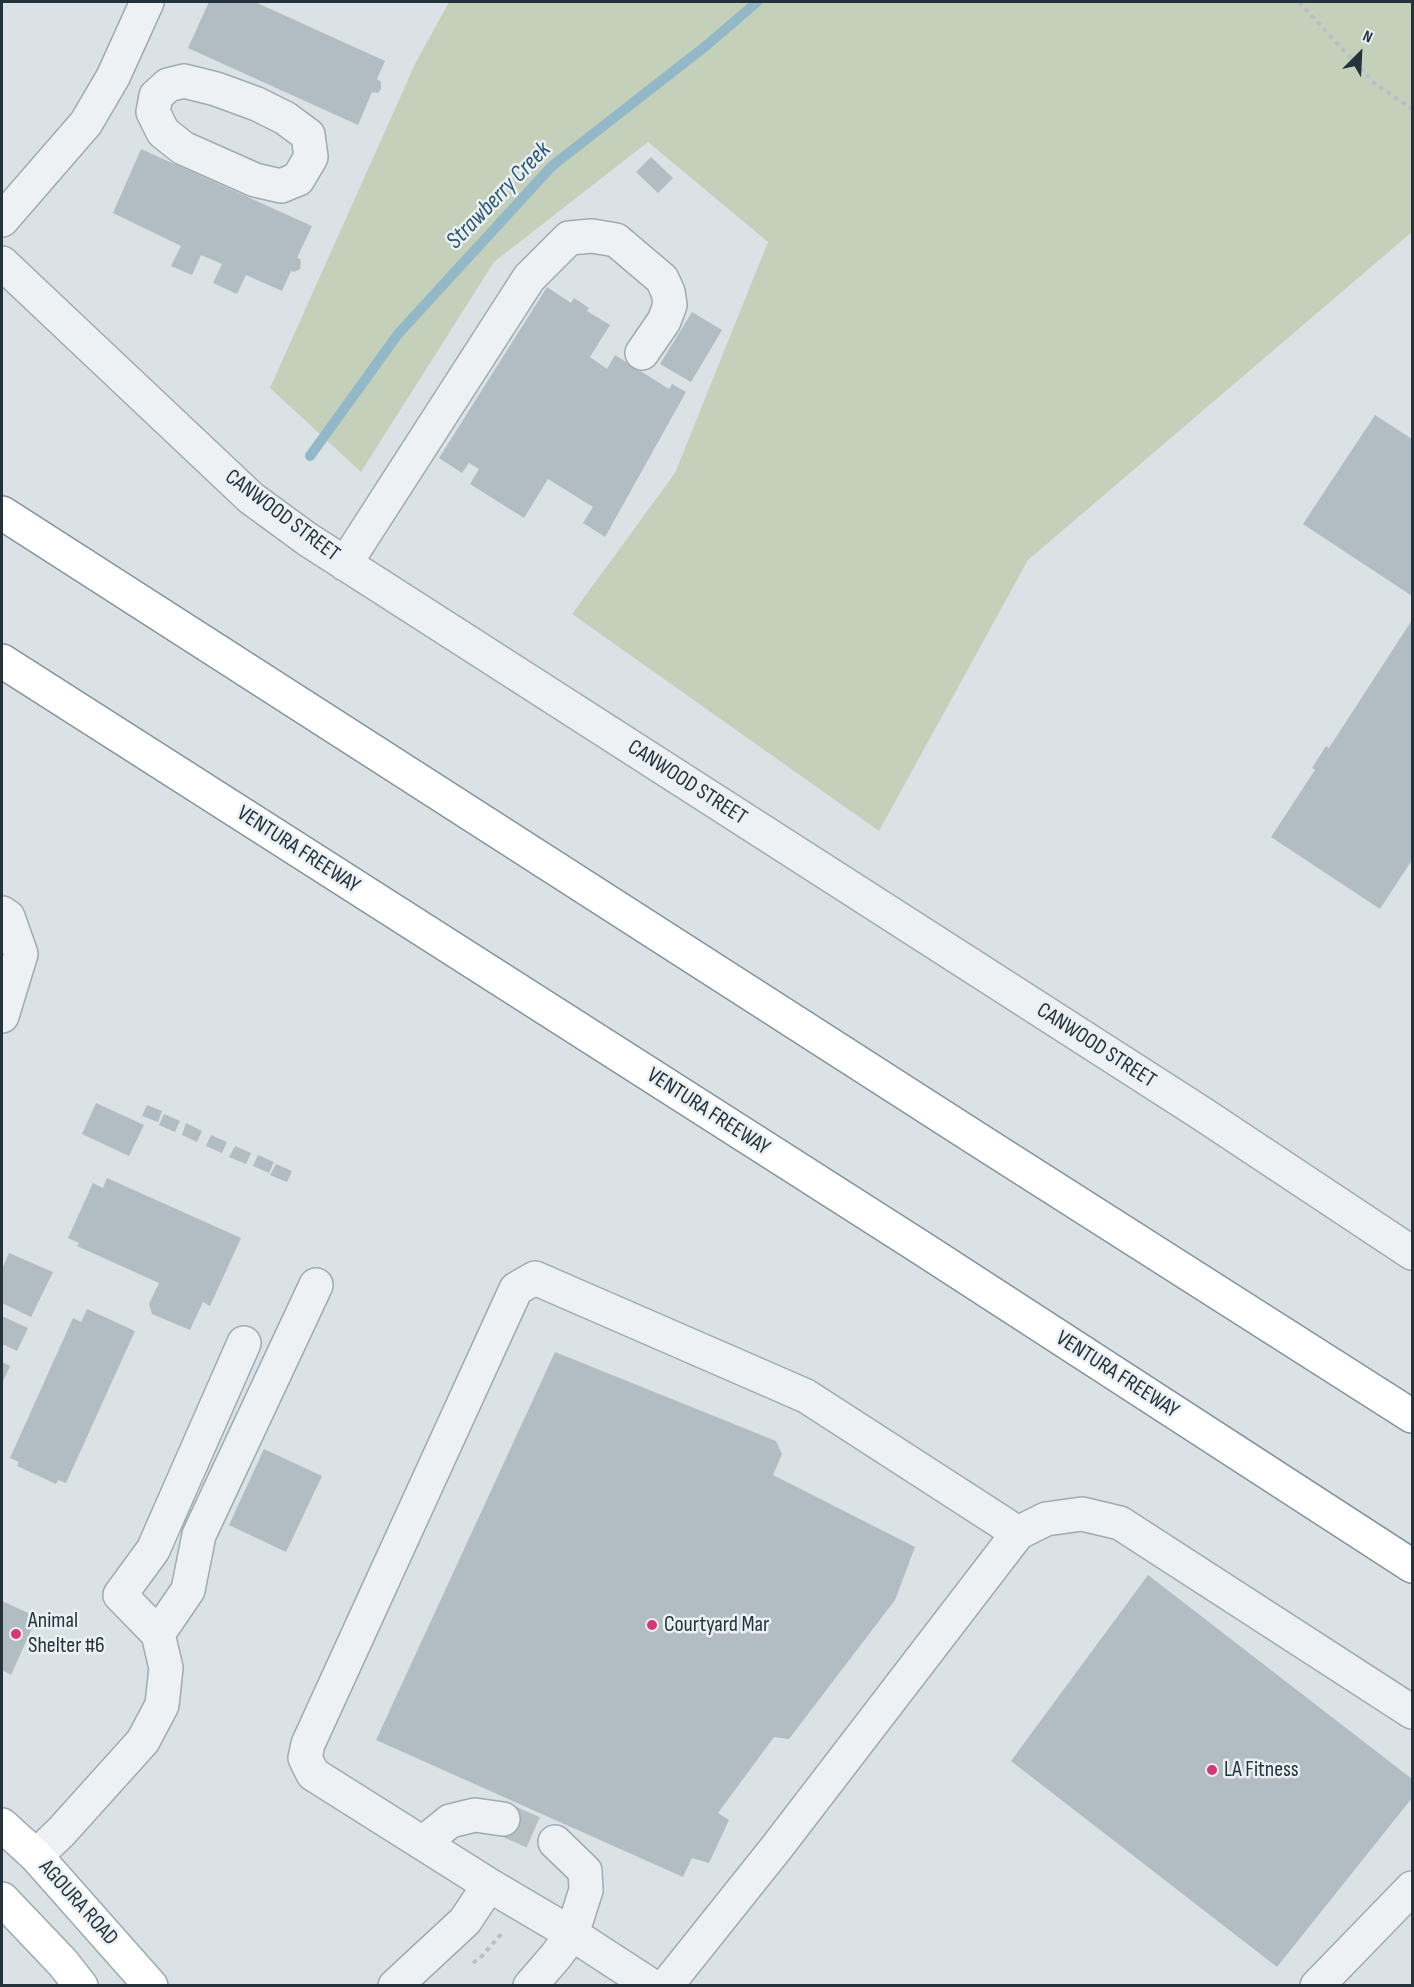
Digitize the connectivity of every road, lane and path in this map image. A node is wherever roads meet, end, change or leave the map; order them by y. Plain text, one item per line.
1 (147, 2) edge
2 (1299, 2) edge
3 (113, 77) junction
4 (156, 96) dead end
5 (1413, 109) edge
6 (2, 220) edge
7 (2, 263) edge
8 (642, 353) dead end
9 (2, 513) edge
10 (345, 564) junction
11 (2, 661) edge
12 (2, 913) edge
13 (2, 1016) edge
14 (1413, 1253) edge
15 (316, 1285) dead end
16 (244, 1343) dead end
17 (1413, 1416) edge
18 (1018, 1533) junction
19 (1413, 1566) edge
20 (158, 1634) junction
21 (1413, 1712) edge
22 (503, 1819) tunnel mouth
23 (2, 1825) edge
24 (555, 1842) tunnel mouth
25 (423, 1844) junction
26 (36, 1856) junction
27 (489, 1885) junction
28 (1413, 1888) edge
29 (2, 1899) edge
30 (572, 1934) junction
31 (81, 1986) edge
32 (151, 1986) edge
33 (395, 1986) edge
34 (530, 1986) edge
35 (652, 1986) edge
36 (666, 1986) edge
37 (1317, 1986) edge

1 - 3 street
2 - 5 path
3 - 4 street
3 - 6 street
7 - 10 street, CANWOOD STREET
8 - 10 street
9 - 17 main road
10 - 14 street, CANWOOD STREET
11 - 19 main road, VENTURA FREEWAY
12 - 13 street
15 - 20 street
16 - 20 street
18 - 21 street
18 - 25 street
18 - 36 street
20 - 26 street
22 - 25 street
23 - 26 main road, AGOURA ROAD
24 - 30 street
25 - 27 street
26 - 32 main road, AGOURA ROAD
27 - 30 street
27 - 33 street
28 - 37 street
29 - 31 main road
30 - 34 street
30 - 35 street

